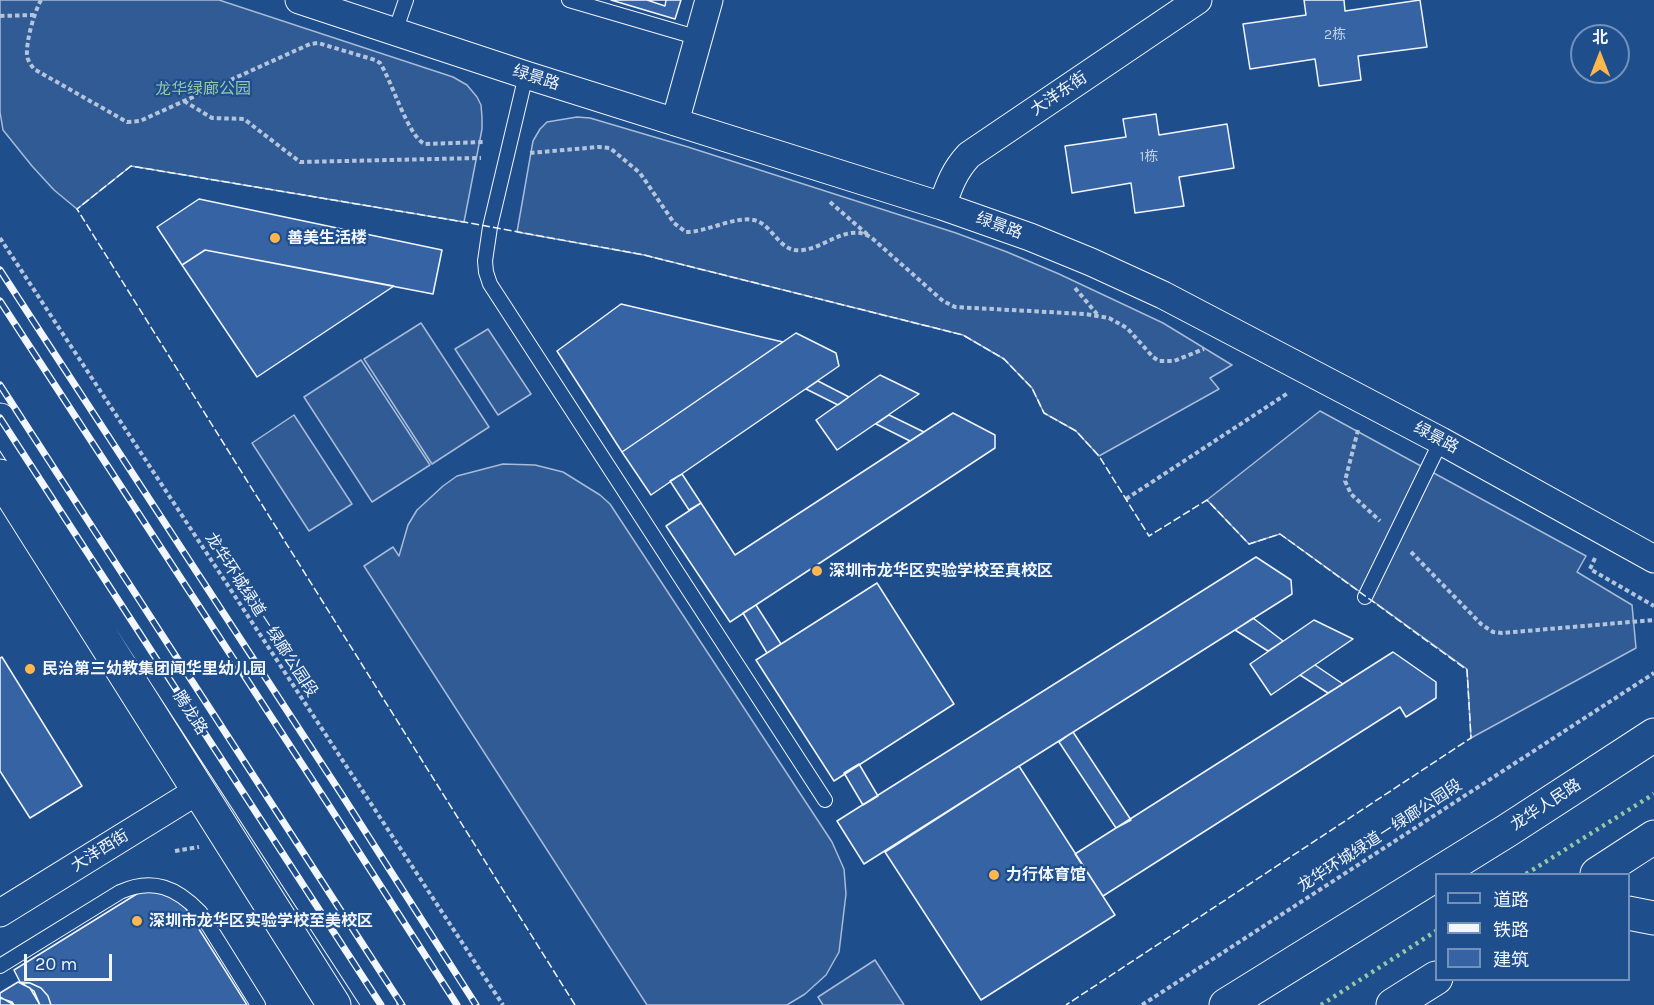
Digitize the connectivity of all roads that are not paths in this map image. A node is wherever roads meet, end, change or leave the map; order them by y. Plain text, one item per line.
1 (299, 0) edge
2 (406, 0) edge
3 (569, 0) edge
4 (710, 0) edge
5 (1198, 0) edge
6 (395, 32) junction
7 (699, 38) junction
8 (526, 75) junction
9 (675, 122) junction
10 (942, 206) junction
11 (0, 420) edge
12 (1441, 441) junction
13 (0, 476) edge
14 (1654, 559) edge
15 (1365, 597) dead end
16 (1654, 735) edge
17 (199, 790) junction
18 (825, 800) dead end
19 (1654, 837) edge
20 (1439, 873) edge
21 (1599, 873) edge
22 (1435, 875) edge
23 (0, 913) edge
24 (1630, 913) edge
25 (1654, 918) edge
26 (0, 966) edge
27 (1435, 979) edge
28 (258, 1005) edge
29 (334, 1005) edge
30 (380, 1005) edge
31 (1226, 1005) edge
32 (1393, 1005) edge

1 - 6 street, 绿景路
2 - 6 lane
3 - 7 lane
4 - 7 street
5 - 10 street, 大洋东街
6 - 8 street, 绿景路
7 - 9 street
8 - 9 street, 绿景路
8 - 18 lane
9 - 10 street, 绿景路
10 - 12 street, 绿景路
11 - 30 main road, 腾龙路
12 - 14 street, 绿景路
12 - 15 lane
13 - 17 main road, 腾龙路
16 - 20 main road, 龙华人民路
17 - 23 street, 大洋西街
17 - 29 main road, 腾龙路
19 - 21 main road
22 - 31 main road, 龙华人民路
24 - 25 main road
26 - 28 lane
27 - 32 main road

